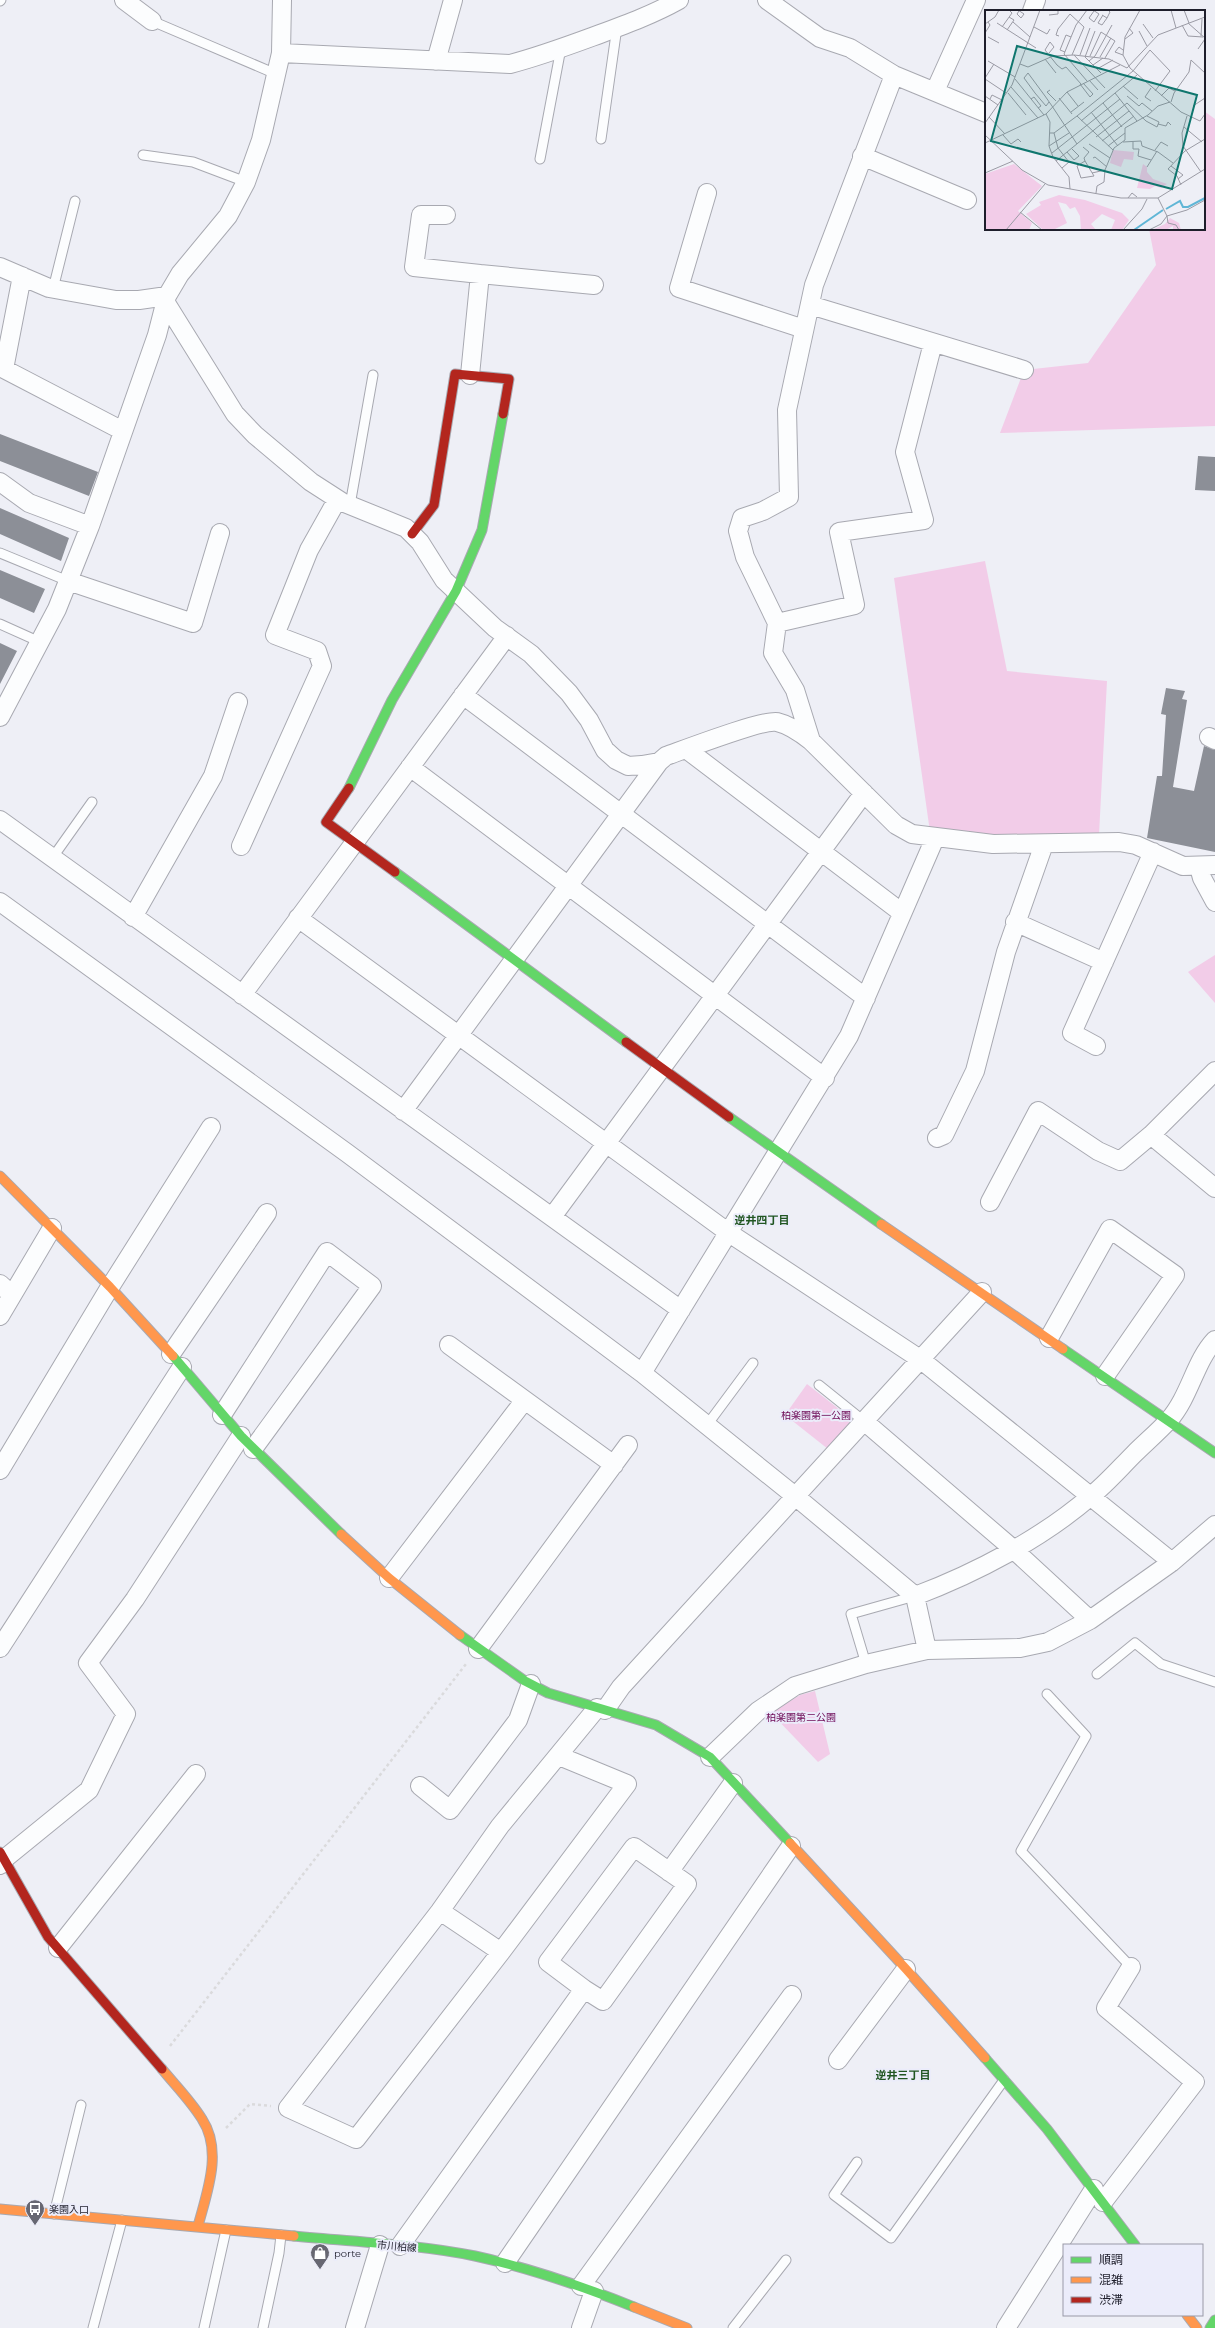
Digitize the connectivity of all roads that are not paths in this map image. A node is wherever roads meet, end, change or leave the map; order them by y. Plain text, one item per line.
1 (124, 0) edge
2 (282, 0) edge
3 (453, 0) edge
4 (679, 0) edge
5 (767, 0) edge
6 (976, 0) edge
7 (1036, 0) edge
8 (1032, 10) edge
9 (152, 21) joint
10 (617, 27) junction
11 (561, 48) junction
12 (281, 53) junction
13 (436, 61) junction
14 (276, 74) junction
15 (894, 75) junction
16 (935, 91) junction
17 (985, 113) edge
18 (601, 139) dead end
19 (143, 155) dead end
20 (862, 156) junction
21 (540, 158) dead end
22 (246, 182) junction
23 (707, 194) dead end
24 (75, 200) dead end
25 (967, 200) dead end
26 (446, 215) dead end
27 (0, 267) edge
28 (480, 274) junction
29 (22, 276) junction
30 (594, 285) dead end
31 (53, 289) junction
32 (166, 299) junction
33 (810, 305) junction
34 (804, 329) junction
35 (933, 344) junction
36 (1024, 370) dead end
37 (373, 375) dead end
38 (470, 375) junction
39 (123, 431) junction
40 (0, 482) edge
41 (343, 503) junction
42 (90, 526) junction
43 (220, 533) dead end
44 (412, 534) junction
45 (0, 553) edge
46 (68, 581) junction
47 (456, 591) junction
48 (777, 623) junction
49 (0, 624) edge
50 (507, 636) junction
51 (40, 642) junction
52 (463, 695) junction
53 (238, 702) dead end
54 (2, 710) edge
55 (811, 742) junction
56 (686, 749) junction
57 (659, 762) junction
58 (410, 767) junction
59 (864, 793) junction
60 (92, 802) dead end
61 (621, 814) junction
62 (0, 820) edge
63 (935, 838) junction
64 (355, 842) junction
65 (1044, 844) junction
66 (241, 846) dead end
67 (1152, 852) junction
68 (821, 853) junction
69 (53, 857) junction
70 (1207, 866) edge
71 (568, 886) junction
72 (0, 902) edge
73 (1215, 902) edge
74 (901, 912) junction
75 (133, 917) junction
76 (298, 918) junction
77 (1015, 922) junction
78 (768, 924) junction
79 (514, 959) junction
80 (1104, 962) junction
81 (242, 995) junction
82 (715, 996) junction
83 (866, 998) junction
84 (459, 1035) junction
85 (1096, 1046) dead end
86 (662, 1068) junction
87 (1215, 1071) edge
88 (825, 1078) junction
89 (403, 1111) junction
90 (211, 1127) dead end
91 (1151, 1135) junction
92 (937, 1138) dead end
93 (607, 1143) junction
94 (778, 1154) junction
95 (0, 1176) edge
96 (1215, 1188) edge
97 (990, 1202) dead end
98 (267, 1213) dead end
99 (552, 1217) junction
100 (52, 1228) junction
101 (729, 1233) junction
102 (110, 1287) junction
103 (6, 1290) edge
104 (982, 1292) junction
105 (681, 1310) junction
106 (0, 1316) edge
107 (1049, 1338) junction
108 (1215, 1340) edge
109 (449, 1345) dead end
110 (920, 1359) junction
111 (177, 1361) junction
112 (753, 1363) dead end
113 (642, 1373) junction
114 (1105, 1376) junction
115 (819, 1385) dead end
116 (524, 1401) junction
117 (222, 1414) junction
118 (1169, 1420) junction
119 (865, 1422) junction
120 (707, 1425) junction
121 (247, 1442) junction
122 (628, 1445) dead end
123 (1215, 1453) edge
124 (614, 1465) junction
125 (0, 1470) edge
126 (795, 1496) junction
127 (1091, 1496) junction
128 (1215, 1525) edge
129 (1013, 1549) junction
130 (1172, 1562) junction
131 (389, 1578) junction
132 (915, 1596) junction
133 (1090, 1620) junction
134 (0, 1648) edge
135 (478, 1649) junction
136 (927, 1650) junction
137 (866, 1664) junction
138 (1097, 1674) dead end
139 (1215, 1682) edge
140 (531, 1684) junction
141 (1046, 1694) dead end
142 (601, 1709) junction
143 (560, 1756) junction
144 (710, 1757) junction
145 (196, 1774) dead end
146 (733, 1783) junction
147 (420, 1786) dead end
148 (791, 1846) junction
149 (1, 1859) edge
150 (669, 1872) junction
151 (440, 1910) junction
152 (58, 1948) junction
153 (501, 1952) junction
154 (1131, 1967) joint
155 (906, 1969) junction
156 (584, 1989) junction
157 (792, 1995) dead end
158 (838, 2060) dead end
159 (1004, 2080) junction
160 (81, 2105) dead end
161 (857, 2162) dead end
162 (1099, 2195) junction
163 (0, 2209) edge
164 (54, 2214) junction
165 (122, 2220) junction
166 (198, 2226) junction
167 (226, 2229) junction
168 (281, 2235) junction
169 (1065, 2244) edge
170 (1134, 2244) edge
171 (380, 2245) junction
172 (400, 2246) junction
173 (1063, 2246) edge
174 (786, 2260) dead end
175 (505, 2263) junction
176 (588, 2288) junction
177 (1188, 2316) edge
178 (1215, 2320) edge
179 (93, 2328) edge
180 (204, 2328) edge
181 (263, 2328) edge
182 (355, 2328) edge
183 (581, 2328) edge
184 (686, 2328) edge
185 (733, 2328) edge
186 (1006, 2328) edge
187 (1197, 2328) edge
188 (1210, 2328) edge

1 - 9 street
2 - 12 street
3 - 13 street
4 - 10 street
5 - 15 street
6 - 16 street
7 - 8 street
9 - 14 lane
10 - 11 street
10 - 18 lane
11 - 13 street
11 - 21 lane
12 - 13 street
12 - 14 street
14 - 22 street
15 - 16 street
15 - 20 street
16 - 17 street
19 - 22 lane
20 - 25 street
20 - 33 street
22 - 32 street
23 - 34 street
24 - 31 lane
26 - 28 street
27 - 29 street
28 - 30 street
28 - 38 street
29 - 31 street
29 - 39 street
31 - 32 street
32 - 39 street
32 - 41 street
33 - 34 street
33 - 35 street
34 - 48 street
35 - 36 street
35 - 48 street
37 - 41 lane
38 - 44 street
38 - 47 street
39 - 42 street
40 - 42 street
41 - 44 street
41 - 66 street
42 - 46 street
43 - 46 street
44 - 47 street
45 - 46 lane
46 - 51 street
47 - 50 street
47 - 64 street
48 - 55 street
49 - 51 lane
50 - 52 street
50 - 57 street
51 - 54 street
52 - 58 street
52 - 61 street
53 - 75 street
55 - 56 street
55 - 59 street
56 - 57 street
56 - 68 street
57 - 61 street
58 - 64 street
58 - 71 street
59 - 63 street
59 - 68 street
60 - 69 lane
61 - 71 street
61 - 78 street
62 - 69 street
63 - 65 street
63 - 74 street
64 - 76 street
64 - 79 street
65 - 67 street
65 - 77 street
67 - 70 street
67 - 80 street
68 - 74 street
68 - 78 street
69 - 75 street
70 - 73 street
71 - 79 street
71 - 82 street
72 - 113 street
74 - 83 street
75 - 81 street
76 - 81 street
76 - 84 street
77 - 80 street
77 - 92 street
78 - 82 street
78 - 83 street
79 - 84 street
79 - 86 street
80 - 85 street
81 - 89 street
82 - 86 street
82 - 88 street
83 - 88 street
84 - 89 street
84 - 93 street
86 - 93 street
86 - 94 street
87 - 91 street
88 - 94 street
89 - 99 street
90 - 102 street
91 - 96 street
91 - 97 street
93 - 99 street
93 - 101 street
94 - 101 street
94 - 104 street
95 - 100 street
98 - 111 street
99 - 105 street
100 - 102 street
100 - 103 street
101 - 105 street
101 - 110 street
102 - 111 street
102 - 125 street
103 - 106 street
104 - 107 street
104 - 110 street
105 - 113 street
107 - 114 street
107 - 114 street
108 - 118 street
109 - 116 street
110 - 119 street
110 - 127 street
111 - 117 street
111 - 134 street
112 - 120 lane
113 - 120 street
114 - 118 street
115 - 119 lane
116 - 124 street
116 - 131 street
117 - 121 street
117 - 121 street
118 - 123 street
118 - 127 street
119 - 126 street
119 - 129 street
120 - 126 street
121 - 131 street
121 - 149 street
122 - 124 street
124 - 135 street
126 - 132 street
126 - 142 street
127 - 129 street
127 - 130 street
128 - 130 street
129 - 132 street
129 - 133 street
130 - 133 street
131 - 135 street
132 - 136 street
132 - 137 lane
133 - 136 street
135 - 140 street
136 - 137 street
137 - 144 street
138 - 139 lane
140 - 142 street
140 - 147 street
141 - 154 lane
142 - 143 street
142 - 144 street
143 - 151 street
143 - 153 street
144 - 146 street
145 - 152 street
146 - 148 street
146 - 150 street
148 - 155 street
148 - 175 street
149 - 152 street
150 - 156 street
150 - 156 street
151 - 153 street
151 - 153 street
152 - 166 street
154 - 162 street
155 - 158 street
155 - 159 street
156 - 172 street
157 - 176 street
159 - 161 lane
159 - 162 street
160 - 164 lane
162 - 169 street
162 - 170 street
163 - 164 street, 市川柏線
164 - 165 street, 市川柏線
165 - 166 street, 市川柏線
165 - 179 lane
166 - 167 street, 市川柏線
167 - 168 street, 市川柏線
167 - 180 lane
168 - 171 street, 市川柏線
168 - 181 lane
171 - 172 street, 市川柏線
171 - 182 street
172 - 175 street, 市川柏線
173 - 186 street
174 - 185 lane
175 - 176 street, 市川柏線
176 - 183 street
176 - 184 street, 市川柏線
177 - 187 street
178 - 188 street

